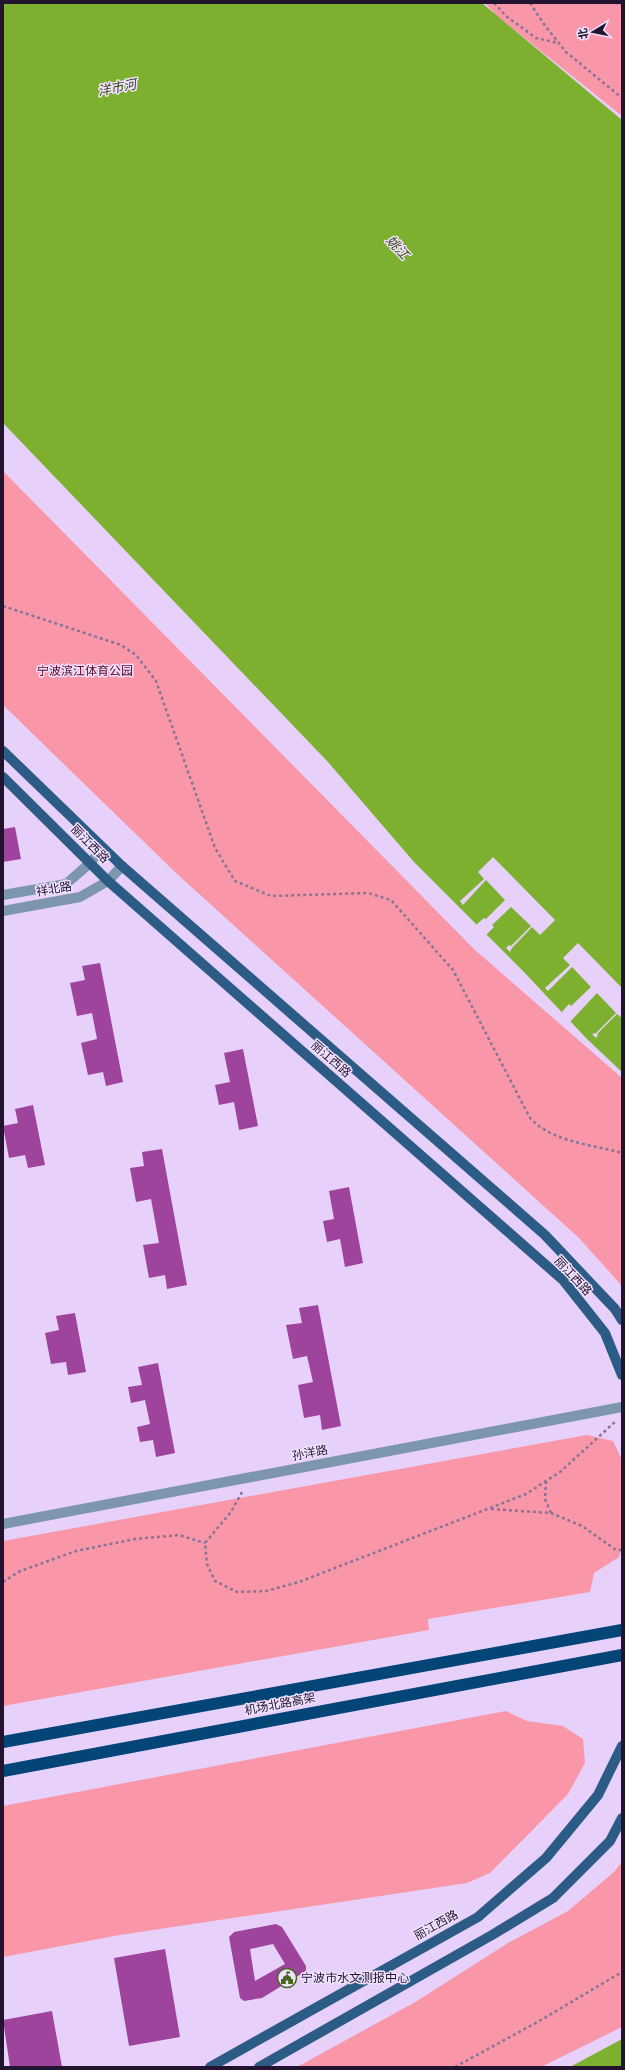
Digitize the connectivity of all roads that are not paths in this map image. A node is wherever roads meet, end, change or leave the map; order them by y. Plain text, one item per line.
1 (3, 751) edge
2 (3, 776) edge
3 (103, 848) junction
4 (90, 863) junction
5 (122, 866) junction
6 (108, 881) junction
7 (3, 895) edge
8 (3, 911) edge
9 (622, 1320) edge
10 (622, 1375) edge
11 (622, 1407) edge
12 (3, 1524) edge
13 (622, 1630) edge
14 (622, 1655) edge
15 (3, 1742) edge
16 (622, 1746) edge
17 (3, 1771) edge
18 (622, 1818) edge
19 (210, 2067) edge
20 (259, 2067) edge

1 - 3 main road, 丽江西路
2 - 4 main road, 丽江西路
3 - 4 street, 祥北路
3 - 5 main road, 丽江西路
4 - 6 main road, 丽江西路
4 - 7 street, 祥北路
5 - 6 street, 祥北路
5 - 9 main road, 丽江西路
6 - 8 street, 祥北路
6 - 10 main road, 丽江西路
11 - 12 street, 孙洋路
13 - 15 highway, 机场北路高架
14 - 17 highway, 机场北路高架
16 - 19 main road, 丽江西路
18 - 20 main road

